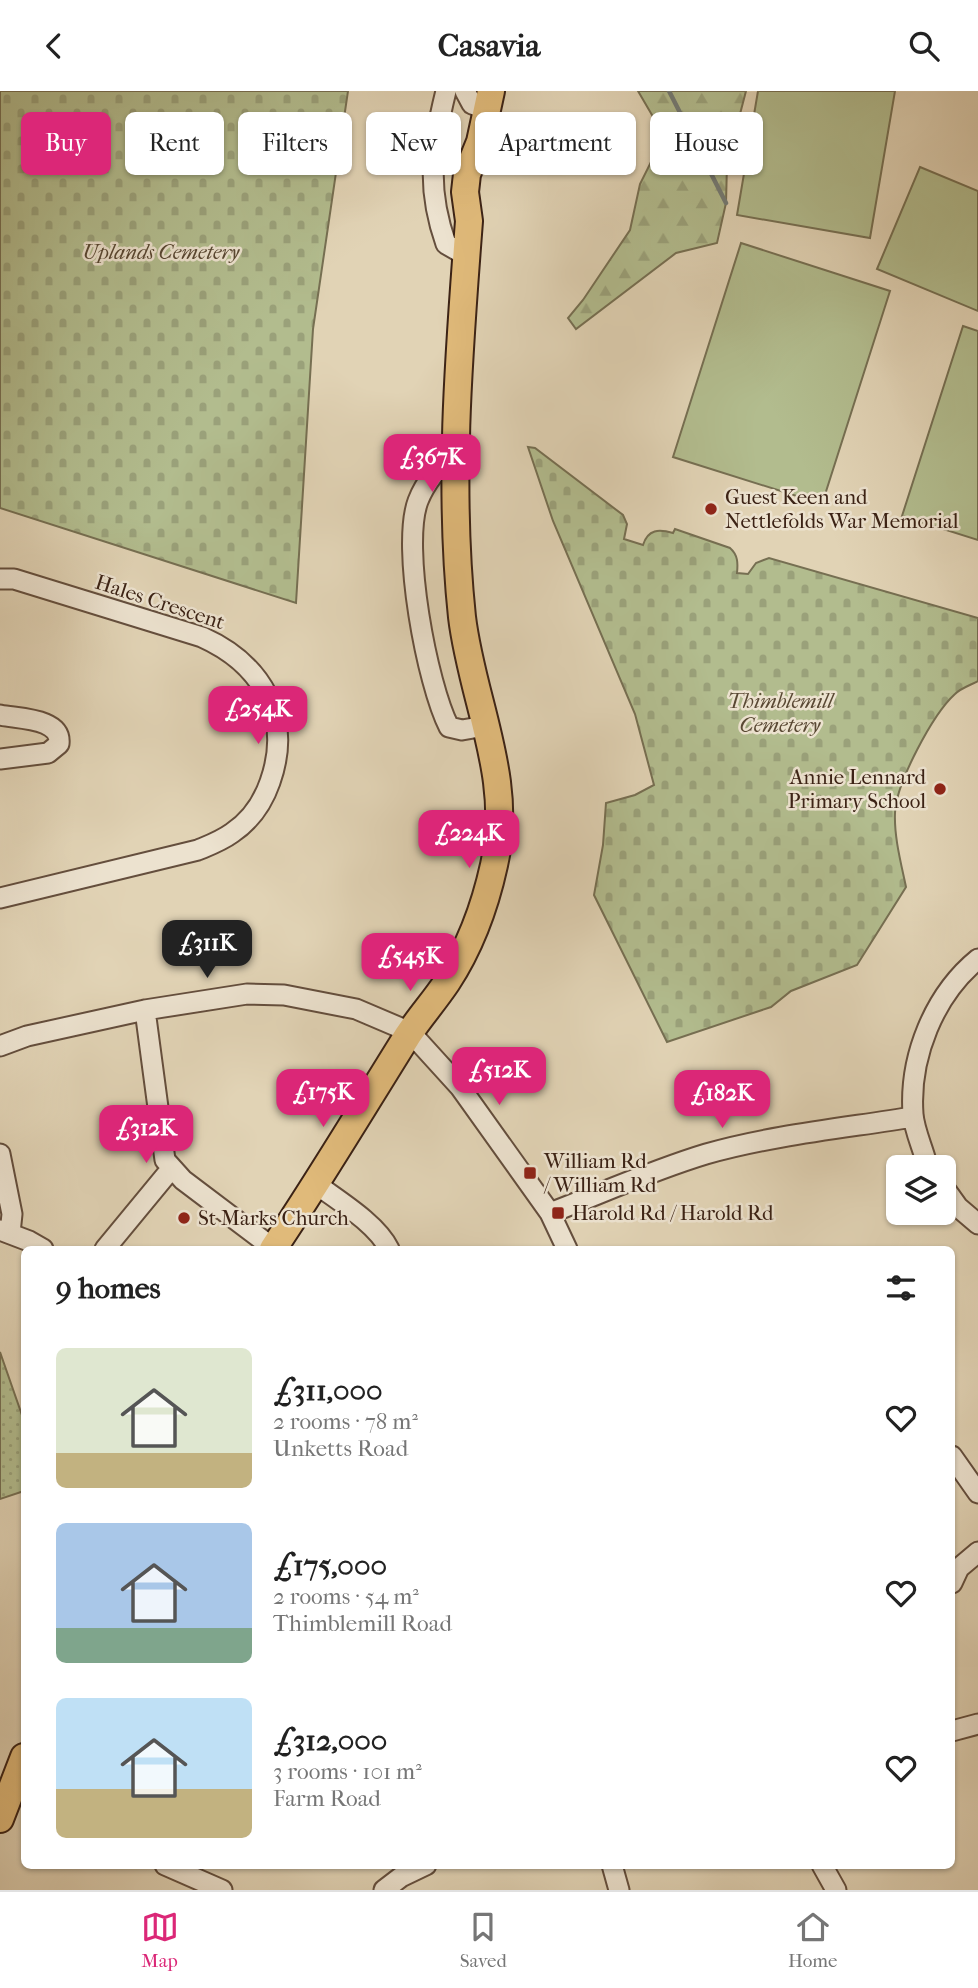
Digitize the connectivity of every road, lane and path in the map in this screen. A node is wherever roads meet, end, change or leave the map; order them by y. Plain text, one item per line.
1 (446, 91) edge
2 (465, 91) edge
3 (488, 100) edge
4 (467, 255) junction
5 (456, 449) junction
6 (0, 579) edge
7 (0, 715) edge
8 (485, 726) junction
9 (0, 759) edge
10 (0, 898) edge
11 (978, 959) edge
12 (145, 1010) junction
13 (410, 1032) junction
14 (0, 1046) edge
15 (913, 1117) junction
16 (0, 1154) edge
17 (924, 1155) edge
18 (172, 1169) junction
19 (316, 1184) junction
20 (956, 1204) edge
21 (550, 1213) junction
22 (978, 1224) edge
23 (5, 1231) edge
24 (38, 1246) edge
25 (108, 1246) edge
26 (269, 1246) edge
27 (275, 1246) edge
28 (388, 1246) edge
29 (566, 1246) edge
30 (955, 1460) edge
31 (978, 1493) edge
32 (978, 1552) edge
33 (955, 1577) edge
34 (955, 1714) edge
35 (968, 1729) edge
36 (14, 1765) edge
37 (8, 1806) edge
38 (173, 1869) edge
39 (418, 1869) edge
40 (613, 1869) edge
41 (824, 1869) edge
42 (222, 1890) edge
43 (384, 1890) edge
44 (619, 1890) edge
45 (836, 1890) edge

1 - 4 street
2 - 3 street
3 - 4 main road
4 - 5 main road
5 - 8 main road
5 - 8 street
6 - 10 street, Hales Crescent
7 - 9 street
8 - 13 main road
11 - 15 street
12 - 13 street
12 - 14 street
12 - 18 street
13 - 19 main road
13 - 21 street
15 - 17 street
15 - 21 street
16 - 23 street
18 - 25 street
18 - 26 street
19 - 27 main road
19 - 28 street
20 - 22 street
21 - 29 street
23 - 24 street
30 - 31 street
32 - 33 street
34 - 35 street
36 - 37 main road
38 - 42 street
39 - 43 street
40 - 44 street
41 - 45 street

